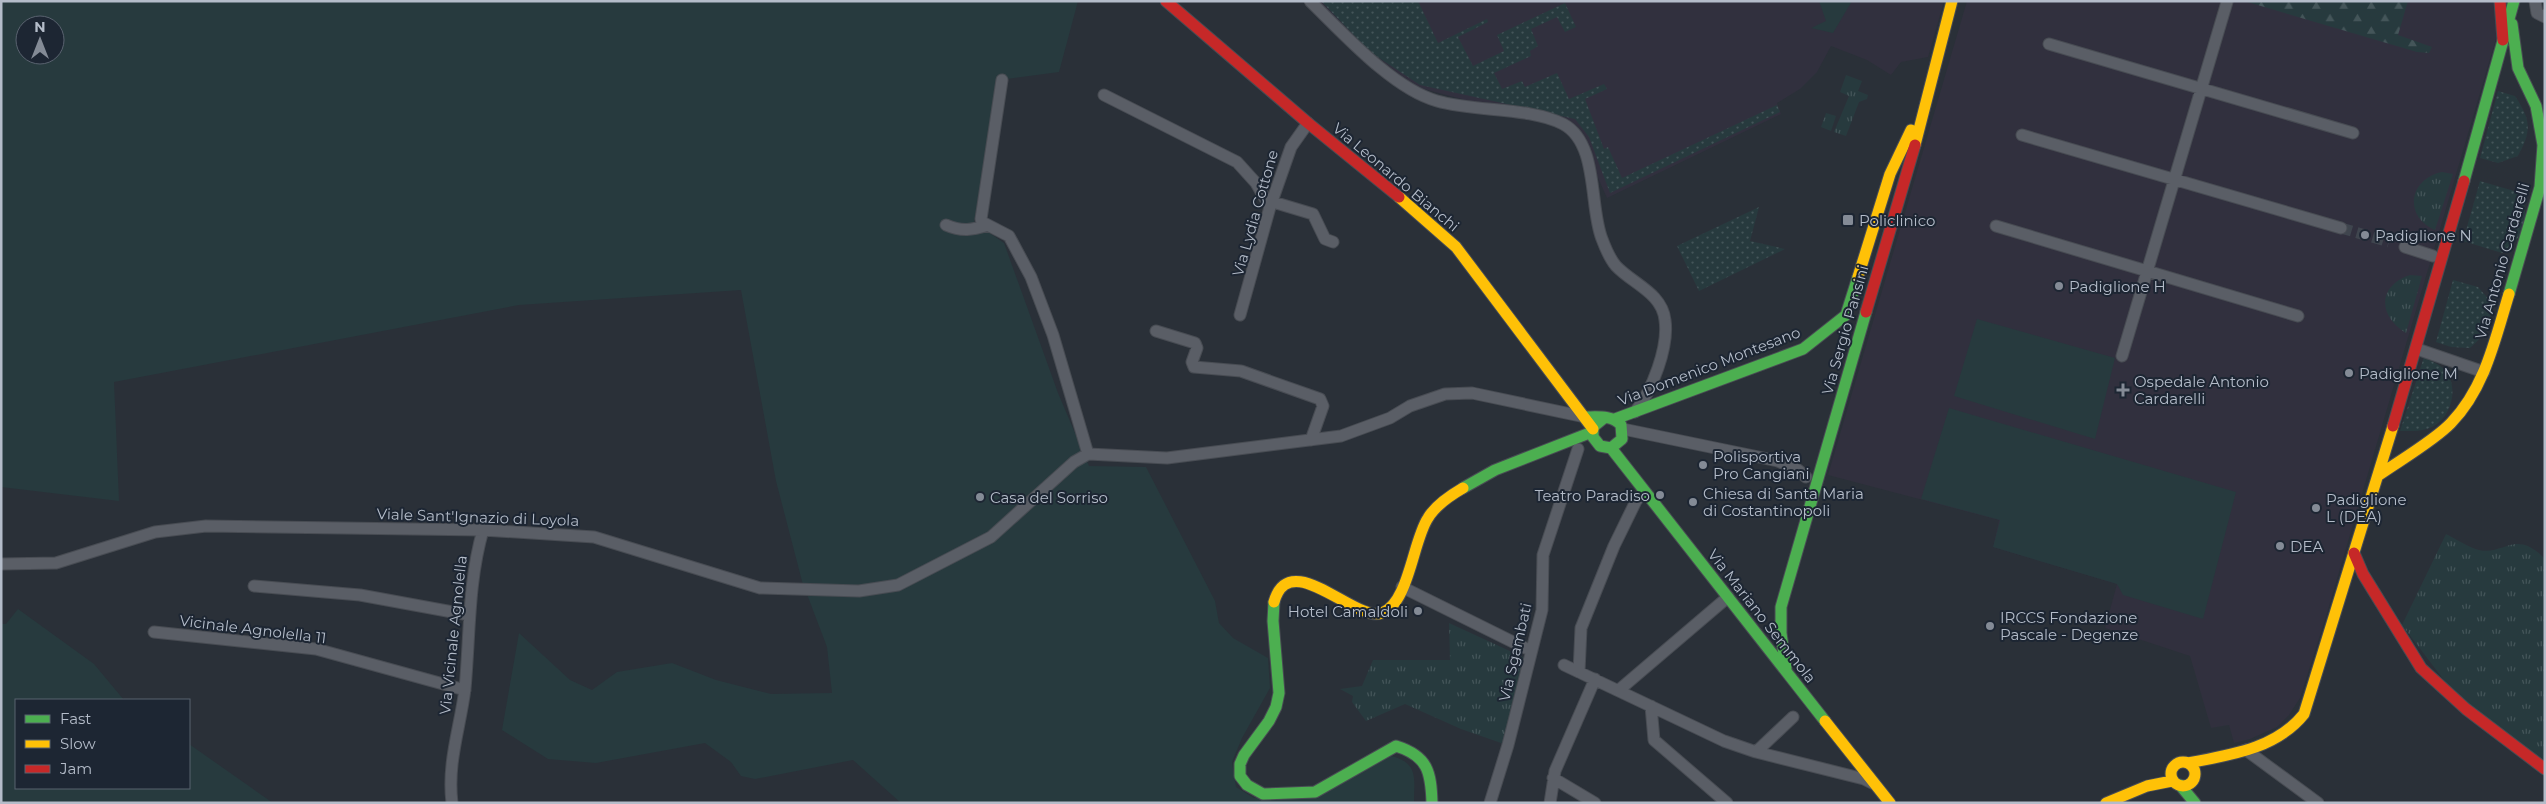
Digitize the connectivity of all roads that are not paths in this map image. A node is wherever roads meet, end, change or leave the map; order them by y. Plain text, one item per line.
1 (1166, 1) edge
2 (1310, 1) edge
3 (1952, 1) edge
4 (2500, 1) edge
5 (2514, 1) edge
6 (2519, 1) edge
7 (2535, 1) edge
8 (2227, 2) edge
9 (2545, 17) edge
10 (2503, 40) junction
11 (2049, 44) dead end
12 (1002, 80) dead end
13 (2202, 89) junction
14 (1104, 95) dead end
15 (1925, 101) junction
16 (1308, 123) junction
17 (2353, 133) dead end
18 (2022, 135) dead end
19 (2176, 180) junction
20 (1272, 205) junction
21 (946, 225) dead end
22 (988, 225) junction
23 (1996, 226) dead end
24 (2341, 228) tunnel mouth
25 (1333, 242) dead end
26 (2405, 248) dead end
27 (2433, 256) dead end
28 (2148, 273) junction
29 (1240, 315) dead end
30 (2298, 316) dead end
31 (1156, 331) dead end
32 (2417, 349) junction
33 (2122, 356) dead end
34 (2484, 372) junction
35 (1634, 413) junction
36 (1585, 417) junction
37 (1609, 418) junction
38 (1623, 428) junction
39 (2392, 434) junction
40 (1594, 435) junction
41 (1311, 440) junction
42 (1575, 445) junction
43 (1611, 448) junction
44 (2418, 448) junction
45 (1088, 454) junction
46 (2379, 475) junction
47 (1806, 477) dead end
48 (1644, 491) junction
49 (483, 530) junction
50 (2354, 554) junction
51 (1, 564) edge
52 (254, 586) dead end
53 (1402, 587) junction
54 (1728, 597) junction
55 (469, 615) junction
56 (154, 632) dead end
57 (1525, 648) dead end
58 (1564, 665) dead end
59 (1786, 668) junction
60 (1579, 672) junction
61 (1595, 679) junction
62 (464, 690) junction
63 (1619, 690) junction
64 (1651, 706) junction
65 (1793, 717) dead end
66 (2246, 750) junction
67 (1756, 752) junction
68 (2191, 765) junction
69 (2545, 769) edge
70 (1553, 778) junction
71 (2193, 781) junction
72 (2176, 783) junction
73 (1877, 786) junction
74 (2195, 802) edge
75 (452, 803) edge
76 (1432, 803) edge
77 (1490, 803) edge
78 (1550, 803) edge
79 (1595, 803) edge
80 (1726, 803) edge
81 (1890, 803) edge
82 (2106, 803) edge
83 (2318, 803) edge

1 - 16 main road, Via Leonardo Bianchi
2 - 35 street
3 - 15 main road, Via Sergio Pansini
4 - 10 main road
5 - 10 main road
6 - 34 main road, Via Antonio Cardarelli
7 - 9 street
8 - 13 street
10 - 32 main road
11 - 13 street
12 - 22 street
13 - 17 street
13 - 19 street
14 - 20 street
15 - 35 main road, Via Domenico Montesano
15 - 59 main road, Via Sergio Pansini
16 - 20 street, Via Lydia Cottone
16 - 36 main road, Via Leonardo Bianchi
18 - 19 street
19 - 24 street
19 - 28 street
20 - 25 street
20 - 29 street, Via Lydia Cottone
21 - 22 street
22 - 45 street
23 - 28 street
26 - 27 street
28 - 30 street
28 - 33 street
31 - 41 street
32 - 34 street
32 - 39 main road
34 - 44 main road, Via Antonio Cardarelli
35 - 37 main road, Via Domenico Montesano
36 - 37 main road, Via Domenico Montesano
36 - 40 main road, Via Leonardo Bianchi
36 - 41 street
37 - 38 main road
37 - 40 main road
38 - 43 main road
38 - 47 street
39 - 44 main road
39 - 46 main road
40 - 42 main road
40 - 43 main road
41 - 45 street
42 - 53 main road
42 - 77 street, Via Sgambati
43 - 48 main road, Via Mariano Semmola
44 - 46 main road, Via Antonio Cardarelli
45 - 49 street, Viale Sant'Ignazio di Loyola
46 - 50 main road
48 - 54 main road, Via Mariano Semmola
48 - 60 street
49 - 51 street, Viale Sant'Ignazio di Loyola
49 - 55 street, Via Vicinale Agnolella
50 - 66 main road
50 - 69 main road
52 - 55 street
53 - 57 street
53 - 76 main road
54 - 59 main road, Via Mariano Semmola
54 - 63 street
55 - 62 street, Via Vicinale Agnolella
56 - 62 street, Vicinale Agnolella 11
58 - 60 street
59 - 73 main road, Via Mariano Semmola
60 - 61 street
61 - 63 street
61 - 70 street
62 - 75 street, Via Vicinale Agnolella
63 - 64 street
64 - 67 street
64 - 80 street
65 - 67 street
66 - 68 main road
66 - 83 street
67 - 73 street
68 - 71 main road
68 - 72 main road
70 - 78 street
70 - 79 street
71 - 72 main road
71 - 74 main road
72 - 74 main road
72 - 82 main road
73 - 81 main road, Via Mariano Semmola

